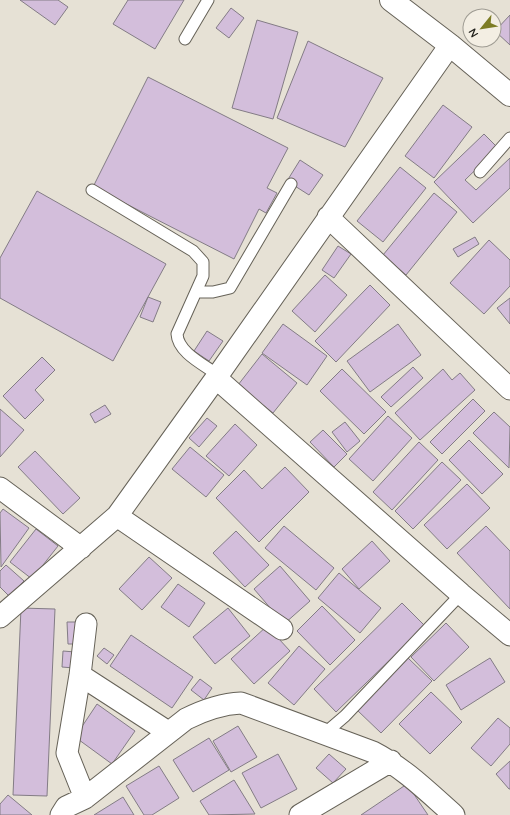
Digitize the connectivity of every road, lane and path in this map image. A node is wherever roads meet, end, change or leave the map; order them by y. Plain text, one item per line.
1 (208, 0) edge
2 (391, 0) edge
3 (185, 39) dead end
4 (450, 45) junction
5 (510, 95) edge
6 (510, 138) edge
7 (480, 172) dead end
8 (291, 184) dead end
9 (92, 190) dead end
10 (328, 217) junction
11 (196, 292) junction
12 (217, 377) junction
13 (510, 389) edge
14 (0, 488) edge
15 (117, 516) junction
16 (81, 548) junction
17 (461, 594) junction
18 (0, 617) edge
19 (86, 624) dead end
20 (282, 629) dead end
21 (510, 635) edge
22 (80, 675) junction
23 (168, 732) junction
24 (324, 734) junction
25 (391, 761) junction
26 (85, 798) junction
27 (61, 815) edge
28 (300, 815) edge
29 (454, 815) edge

1 - 3 lane
2 - 4 main road
4 - 5 main road
4 - 10 street
6 - 7 lane
8 - 11 lane
9 - 11 lane
10 - 12 street
10 - 13 street
11 - 12 lane
12 - 15 street
12 - 17 street
14 - 16 street
15 - 16 street
15 - 20 street
16 - 18 street
17 - 21 street
17 - 24 lane
19 - 22 street
22 - 23 street
22 - 26 street
23 - 24 street
23 - 26 street
24 - 25 street
25 - 28 street
25 - 29 street
26 - 27 street

